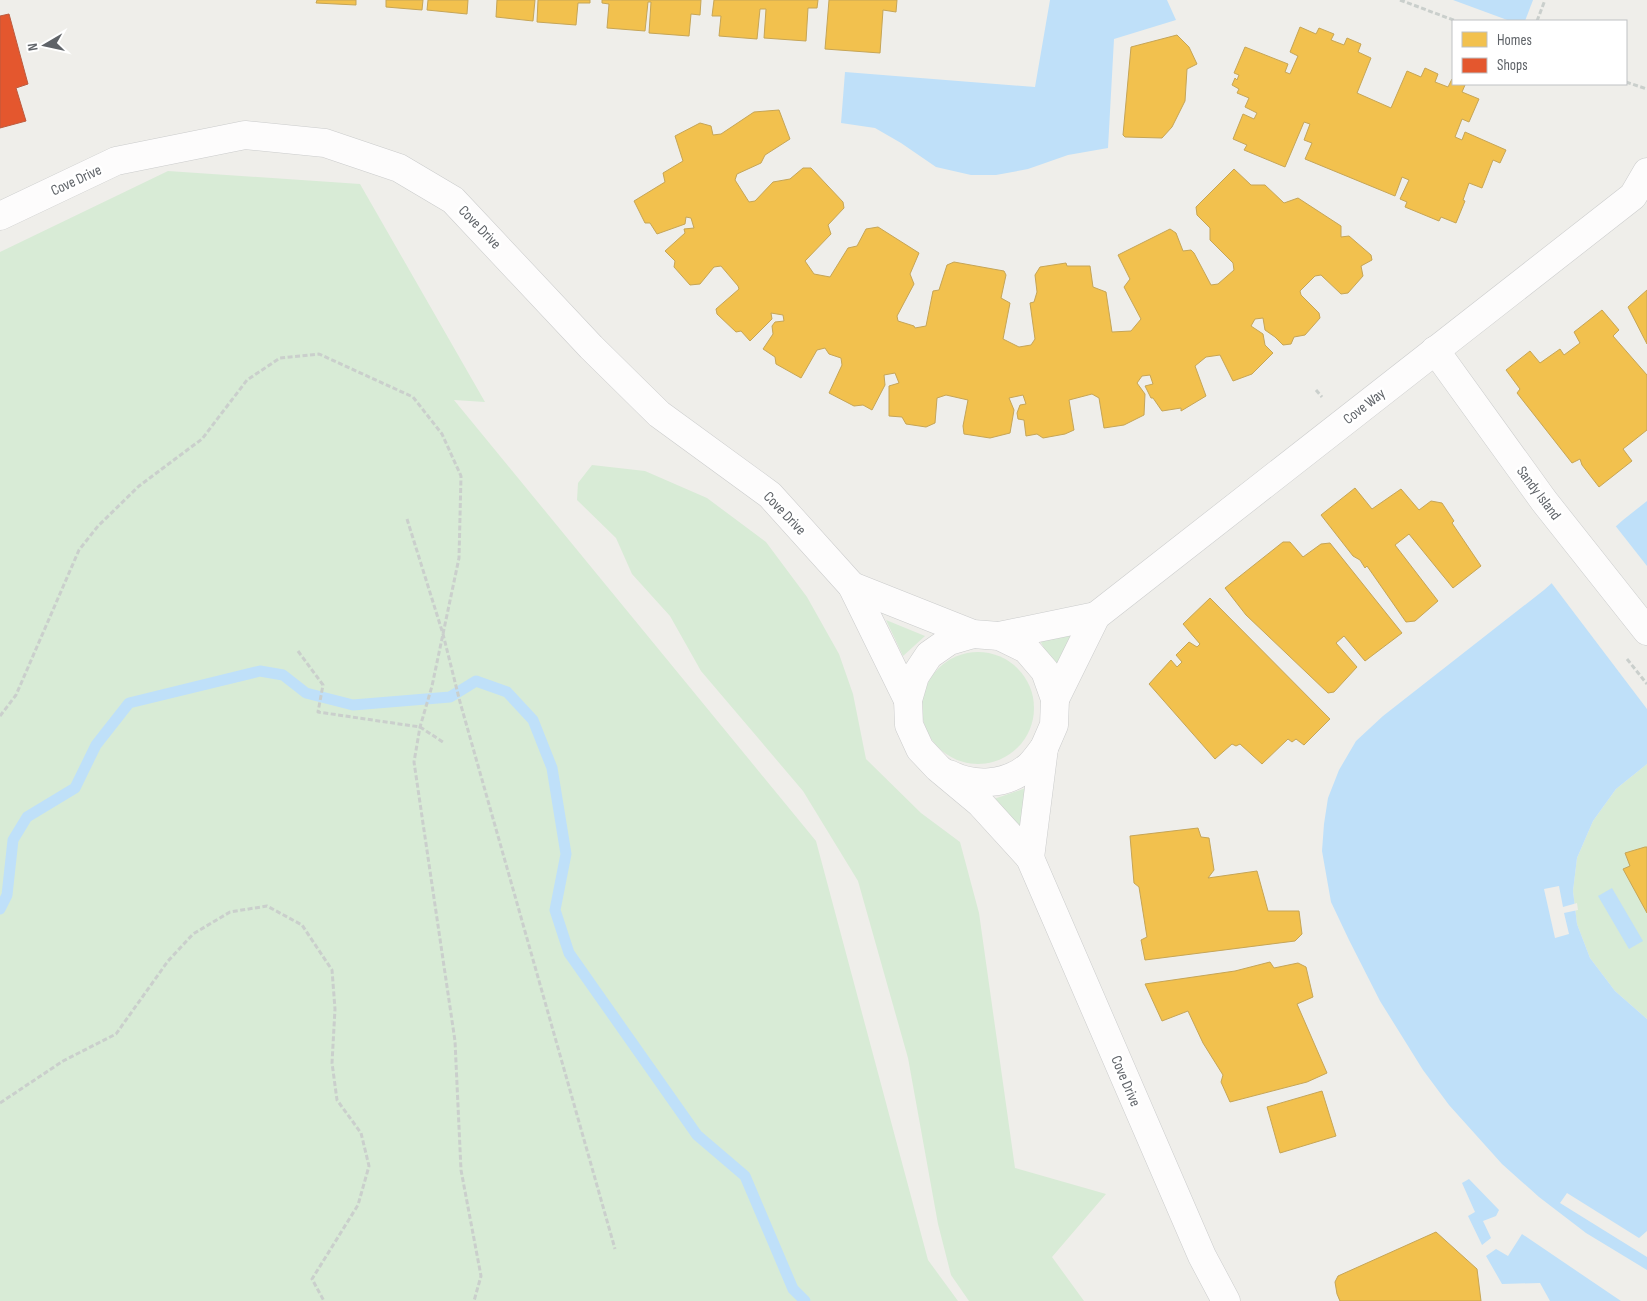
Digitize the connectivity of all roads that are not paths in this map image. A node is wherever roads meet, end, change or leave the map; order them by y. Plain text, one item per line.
1 (1647, 172) edge
2 (1640, 194) edge
3 (0, 216) edge
4 (1435, 350) junction
5 (852, 586) junction
6 (1096, 616) junction
7 (1647, 632) edge
8 (986, 635) junction
9 (1055, 699) junction
10 (908, 700) junction
11 (1044, 748) junction
12 (938, 768) junction
13 (1030, 858) junction
14 (1226, 1301) edge

1 - 2 street, Cove Way
2 - 4 street, Cove Way
3 - 5 street, Cove Drive
4 - 6 street, Cove Way
4 - 7 street, Sandy Island
5 - 8 street, Cove Drive
5 - 10 street, Cove Drive
6 - 8 street, Cove Way
6 - 9 street, Cove Way
8 - 9 street, Cove Drive
8 - 10 street, Cove Drive
9 - 11 street, Cove Drive
10 - 12 street, Cove Drive
11 - 12 street, Cove Drive
11 - 13 street, Cove Drive
12 - 13 street, Cove Drive
13 - 14 street, Cove Drive

